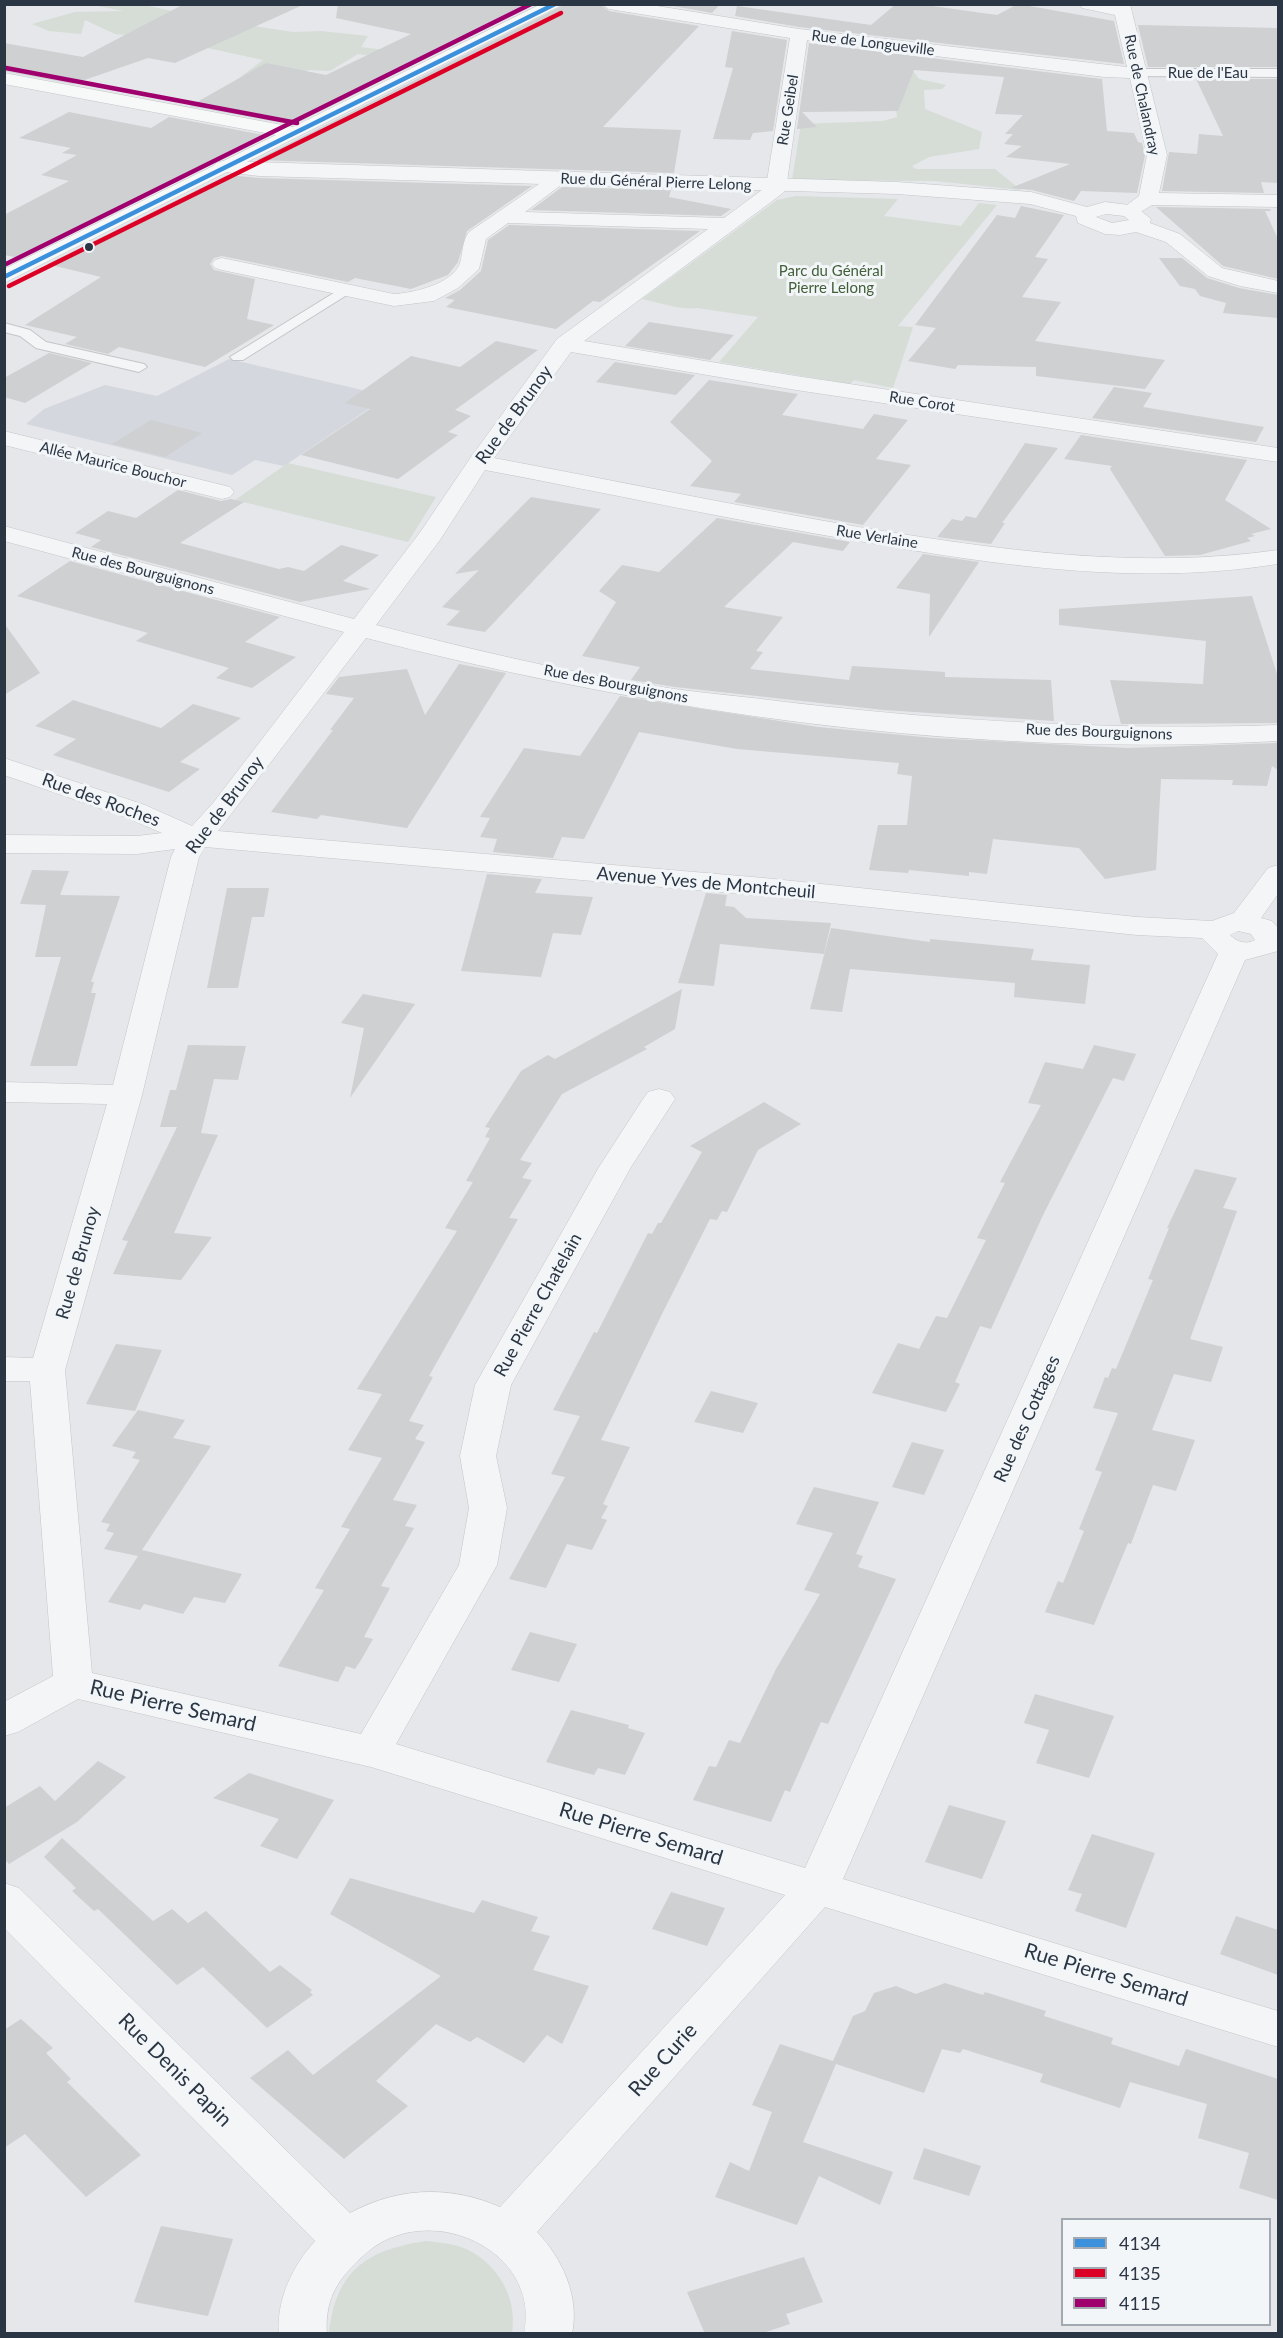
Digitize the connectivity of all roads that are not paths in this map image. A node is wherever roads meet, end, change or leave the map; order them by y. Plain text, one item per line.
1 (556, 4) edge
2 (609, 4) edge
3 (1088, 4) edge
4 (1122, 8) edge
5 (800, 34) junction
6 (1137, 73) junction
7 (1278, 73) edge
8 (4, 78) edge
9 (295, 133) junction
10 (223, 167) junction
11 (559, 179) junction
12 (776, 185) junction
13 (1148, 199) junction
14 (1278, 201) edge
15 (505, 217) junction
16 (1133, 218) junction
17 (726, 224) junction
18 (222, 264) dead end
19 (4, 277) edge
20 (1278, 287) edge
21 (345, 290) junction
22 (4, 327) edge
23 (565, 344) junction
24 (238, 357) dead end
25 (139, 367) dead end
26 (4, 438) edge
27 (1278, 455) edge
28 (479, 462) junction
29 (222, 492) dead end
30 (4, 533) edge
31 (1278, 557) edge
32 (358, 629) junction
33 (1278, 733) edge
34 (4, 766) edge
35 (196, 838) junction
36 (4, 844) edge
37 (1278, 874) edge
38 (1254, 940) edge
39 (4, 1092) edge
40 (126, 1095) junction
41 (659, 1099) dead end
42 (4, 1369) edge
43 (47, 1370) junction
44 (73, 1683) junction
45 (4, 1721) edge
46 (371, 1752) junction
47 (818, 1887) junction
48 (4, 1900) edge
49 (1278, 2029) edge
50 (507, 2232) junction
51 (346, 2240) junction
52 (303, 2334) edge
53 (548, 2334) edge

1 - 9 main road
2 - 5 street, Rue de Longueville
3 - 4 street
4 - 6 street, Rue de Chalandray
5 - 6 street, Rue de Longueville
5 - 12 street, Rue Geibel
6 - 7 lane, Rue de l'Eau
6 - 13 street, Rue de Chalandray
8 - 9 main road
9 - 10 main road
10 - 11 street, Rue du Général Pierre Lelong
10 - 19 main road
11 - 12 street, Rue du Général Pierre Lelong
11 - 15 street
12 - 16 street, Rue du Général Pierre Lelong
12 - 17 street, Rue de Brunoy
13 - 14 street
13 - 16 street
15 - 17 street
15 - 21 street
16 - 20 street
17 - 23 street, Rue de Brunoy
18 - 21 street
21 - 24 lane
22 - 25 lane
23 - 27 street, Rue Corot
23 - 28 street, Rue de Brunoy
26 - 29 street, Allée Maurice Bouchor
28 - 31 street, Rue Verlaine
28 - 32 street, Rue de Brunoy
30 - 32 street, Rue des Bourguignons
32 - 33 street, Rue des Bourguignons
32 - 35 street, Rue de Brunoy
34 - 35 street, Rue des Roches
35 - 36 street
35 - 38 street, Avenue Yves de Montcheuil
35 - 40 street, Rue de Brunoy
37 - 38 street, Rue des Cottages
38 - 47 street, Rue des Cottages
39 - 40 street
40 - 43 street, Rue de Brunoy
41 - 46 street, Rue Pierre Chatelain
42 - 43 street
43 - 44 street, Rue de Brunoy
44 - 45 street, Rue Pierre Semard
44 - 46 street, Rue Pierre Semard
46 - 47 street, Rue Pierre Semard
47 - 49 street, Rue Pierre Semard
47 - 50 street, Rue Curie
48 - 51 street, Rue Denis Papin
50 - 51 street
50 - 53 street
51 - 52 street

